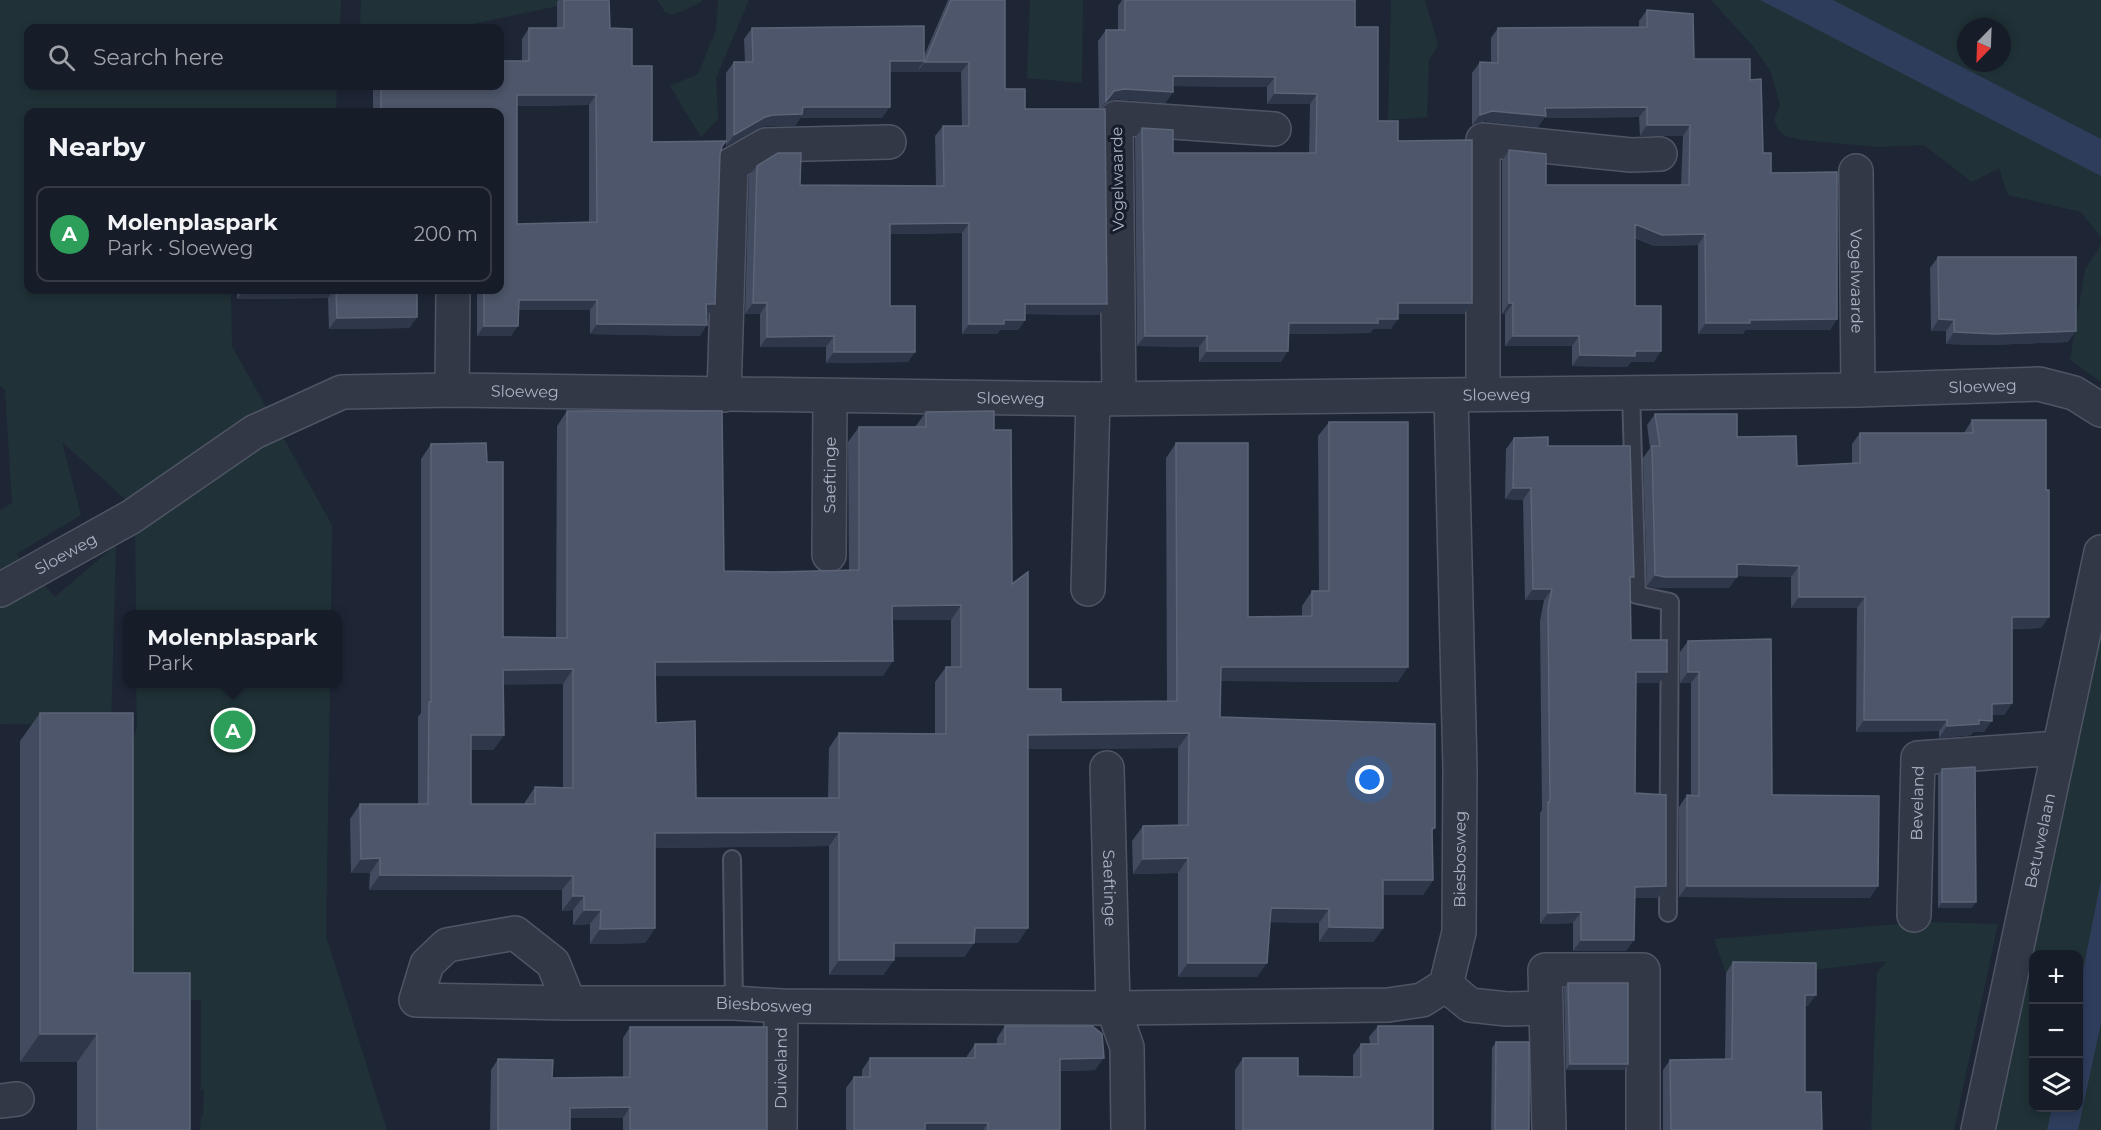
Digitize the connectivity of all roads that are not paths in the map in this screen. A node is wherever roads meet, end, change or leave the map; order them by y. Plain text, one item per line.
1 (1274, 129) dead end
2 (889, 142) dead end
3 (1660, 154) dead end
4 (1856, 171) dead end
5 (453, 294) edge
6 (452, 390) junction
7 (1858, 390) junction
8 (1632, 392) junction
9 (1483, 394) junction
10 (724, 395) junction
11 (1451, 396) junction
12 (830, 397) junction
13 (1106, 399) junction
14 (2101, 410) edge
15 (2101, 552) edge
16 (830, 555) dead end
17 (1088, 589) dead end
18 (0, 590) edge
19 (2058, 748) junction
20 (1107, 768) dead end
21 (732, 860) dead end
22 (1668, 914) dead end
23 (1914, 915) dead end
24 (1446, 985) junction
25 (734, 1003) junction
26 (569, 1004) junction
27 (781, 1006) junction
28 (1113, 1008) junction
29 (1546, 1008) junction
30 (780, 1130) edge
31 (1128, 1130) edge
32 (1549, 1130) edge
33 (1643, 1130) edge
34 (1978, 1130) edge

1 - 13 street, Vogelwaarde
2 - 10 street
3 - 9 street
4 - 7 street, Vogelwaarde
5 - 6 street
6 - 10 street, Sloeweg
6 - 18 street, Sloeweg
7 - 8 street, Sloeweg
7 - 14 street, Sloeweg
8 - 9 street, Sloeweg
8 - 22 lane
9 - 11 street, Sloeweg
10 - 12 street, Sloeweg
11 - 13 street, Sloeweg
11 - 24 street, Biesbosweg
12 - 13 street, Sloeweg
12 - 16 street, Saeftinge
13 - 17 street
15 - 19 street, Betuwelaan
19 - 23 street, Beveland
19 - 34 street, Betuwelaan
20 - 28 street, Saeftinge
21 - 25 lane
24 - 28 street, Biesbosweg
24 - 29 street
25 - 26 street, Biesbosweg
25 - 27 street, Biesbosweg
26 - 26 street, Biesbosweg
27 - 28 street, Biesbosweg
27 - 30 street, Duiveland
28 - 31 street
29 - 32 street
29 - 33 street

